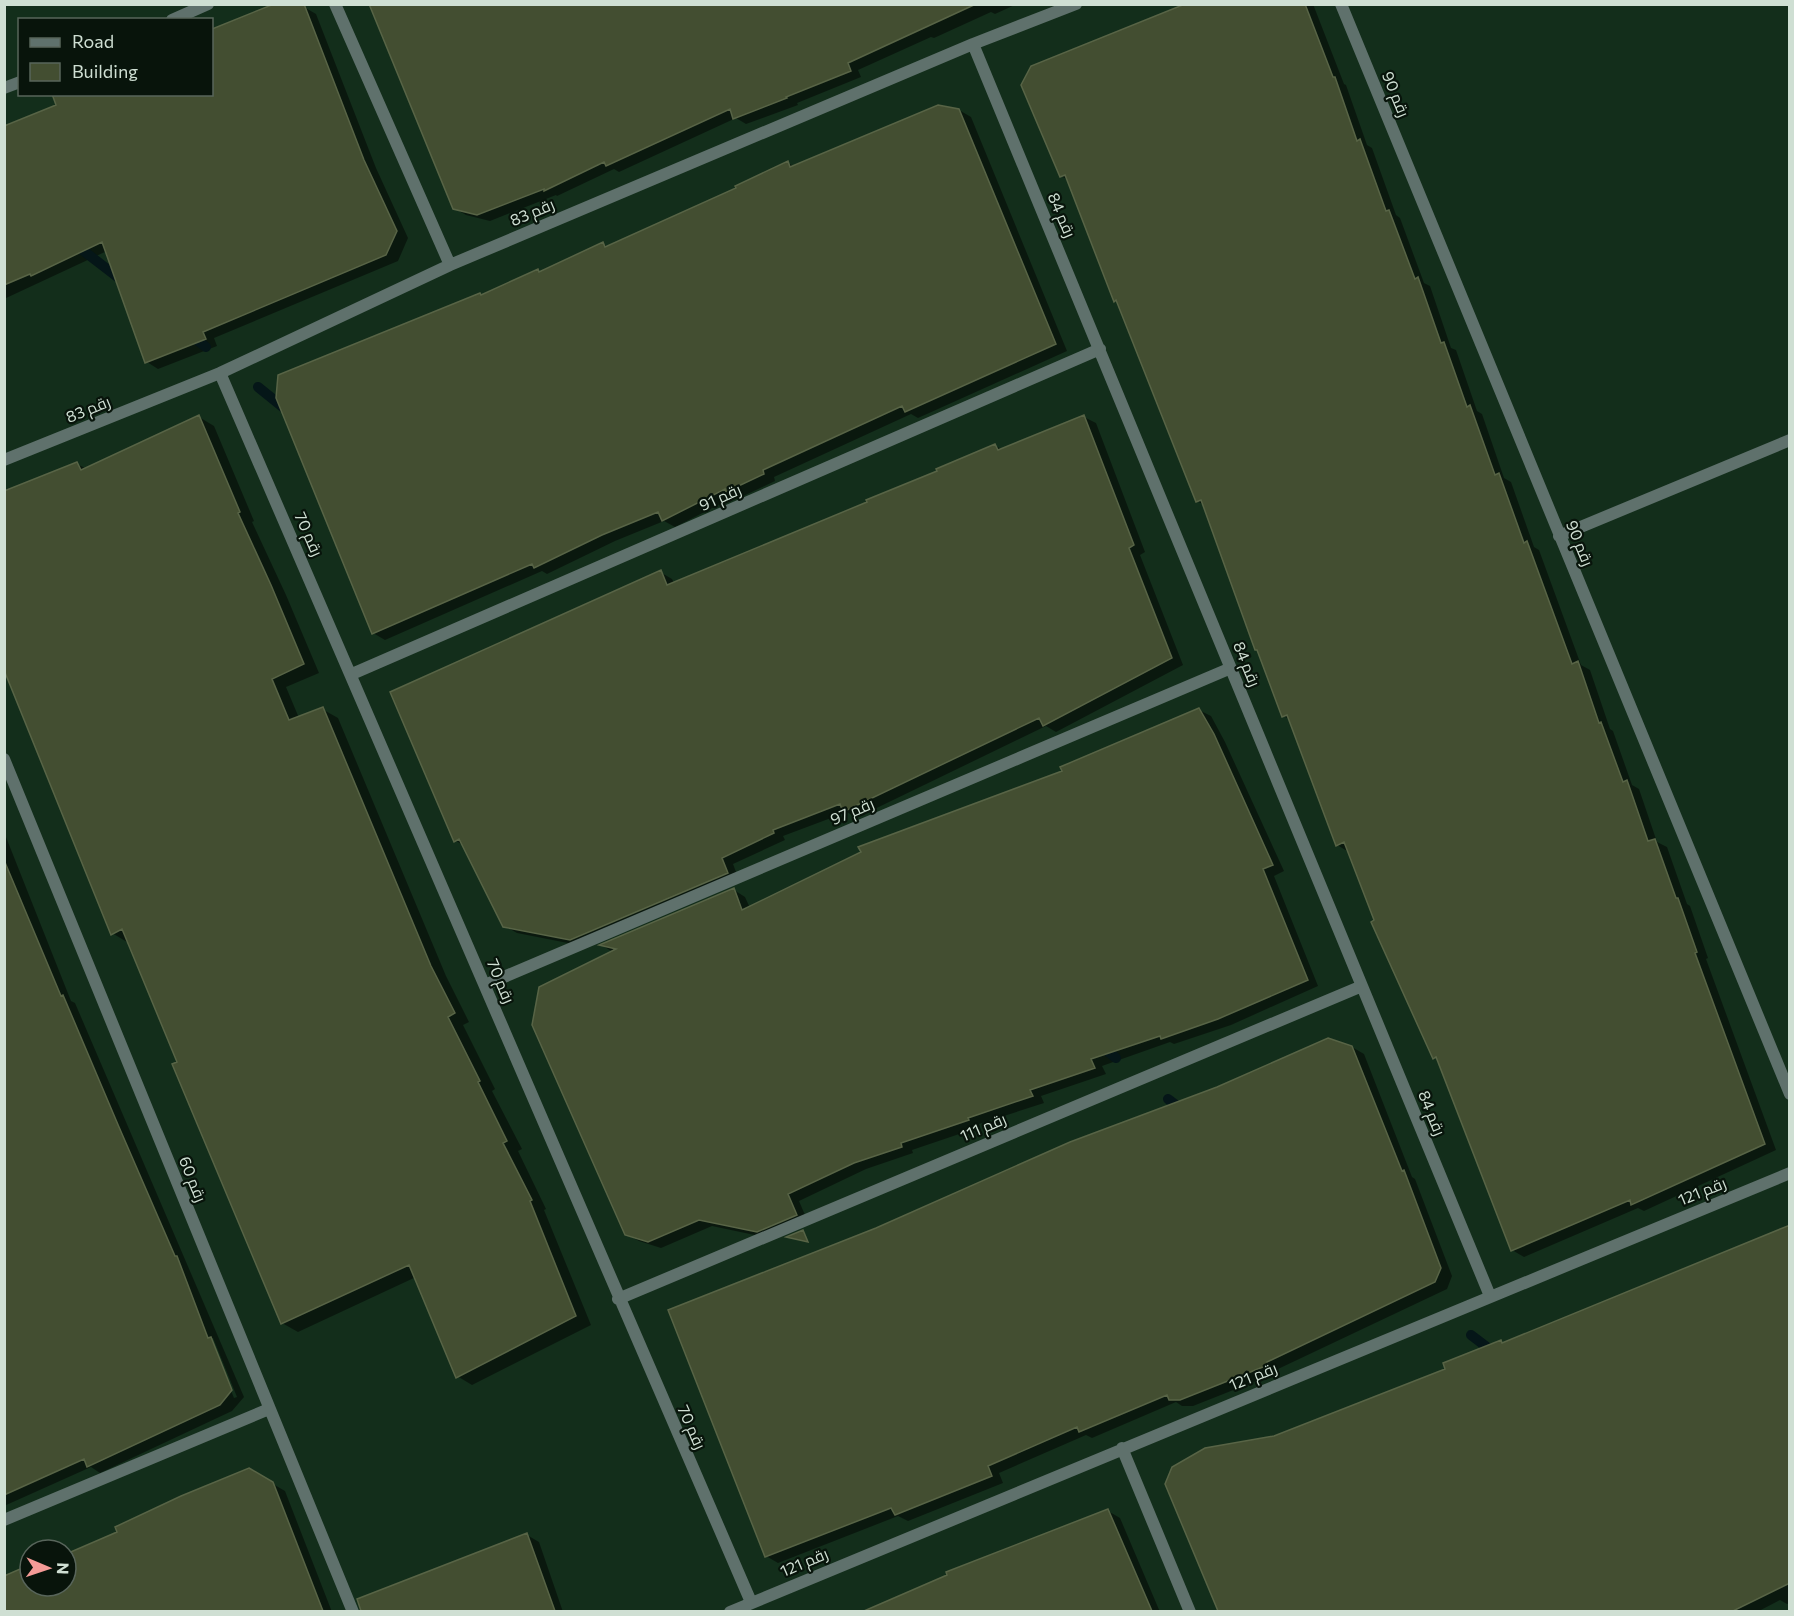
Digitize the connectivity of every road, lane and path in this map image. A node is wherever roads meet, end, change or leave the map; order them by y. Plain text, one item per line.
1 (208, 4) edge
2 (335, 4) edge
3 (1076, 4) edge
4 (1341, 4) edge
5 (176, 18) edge
6 (973, 44) junction
7 (450, 265) junction
8 (1100, 349) junction
9 (220, 373) junction
10 (1790, 440) edge
11 (4, 460) edge
12 (1559, 536) junction
13 (1231, 668) junction
14 (352, 674) junction
15 (4, 759) edge
16 (485, 985) junction
17 (1362, 986) junction
18 (1790, 1094) edge
19 (1790, 1173) edge
20 (1490, 1296) junction
21 (618, 1299) junction
22 (269, 1409) junction
23 (1122, 1448) junction
24 (4, 1520) edge
25 (751, 1602) junction
26 (353, 1611) edge
27 (730, 1611) edge
28 (1190, 1611) edge

1 - 5 street
2 - 7 street
3 - 6 street, رقم 83
4 - 12 street, رقم 90
6 - 7 street, رقم 83
6 - 8 street, رقم 84
7 - 9 street, رقم 83
8 - 13 street, رقم 84
8 - 14 street, رقم 91
9 - 11 street, رقم 83
9 - 14 street, رقم 70
10 - 12 street
12 - 18 street, رقم 90
13 - 16 street, رقم 97
13 - 17 street, رقم 84
14 - 16 street, رقم 70
15 - 22 street, رقم 60
16 - 21 street, رقم 70
17 - 20 street, رقم 84
17 - 21 street, رقم 111
19 - 20 street, رقم 121
20 - 23 street, رقم 121
21 - 25 street, رقم 70
22 - 24 street
22 - 26 street, رقم 60
23 - 25 street, رقم 121
23 - 28 street
25 - 27 street, رقم 121

